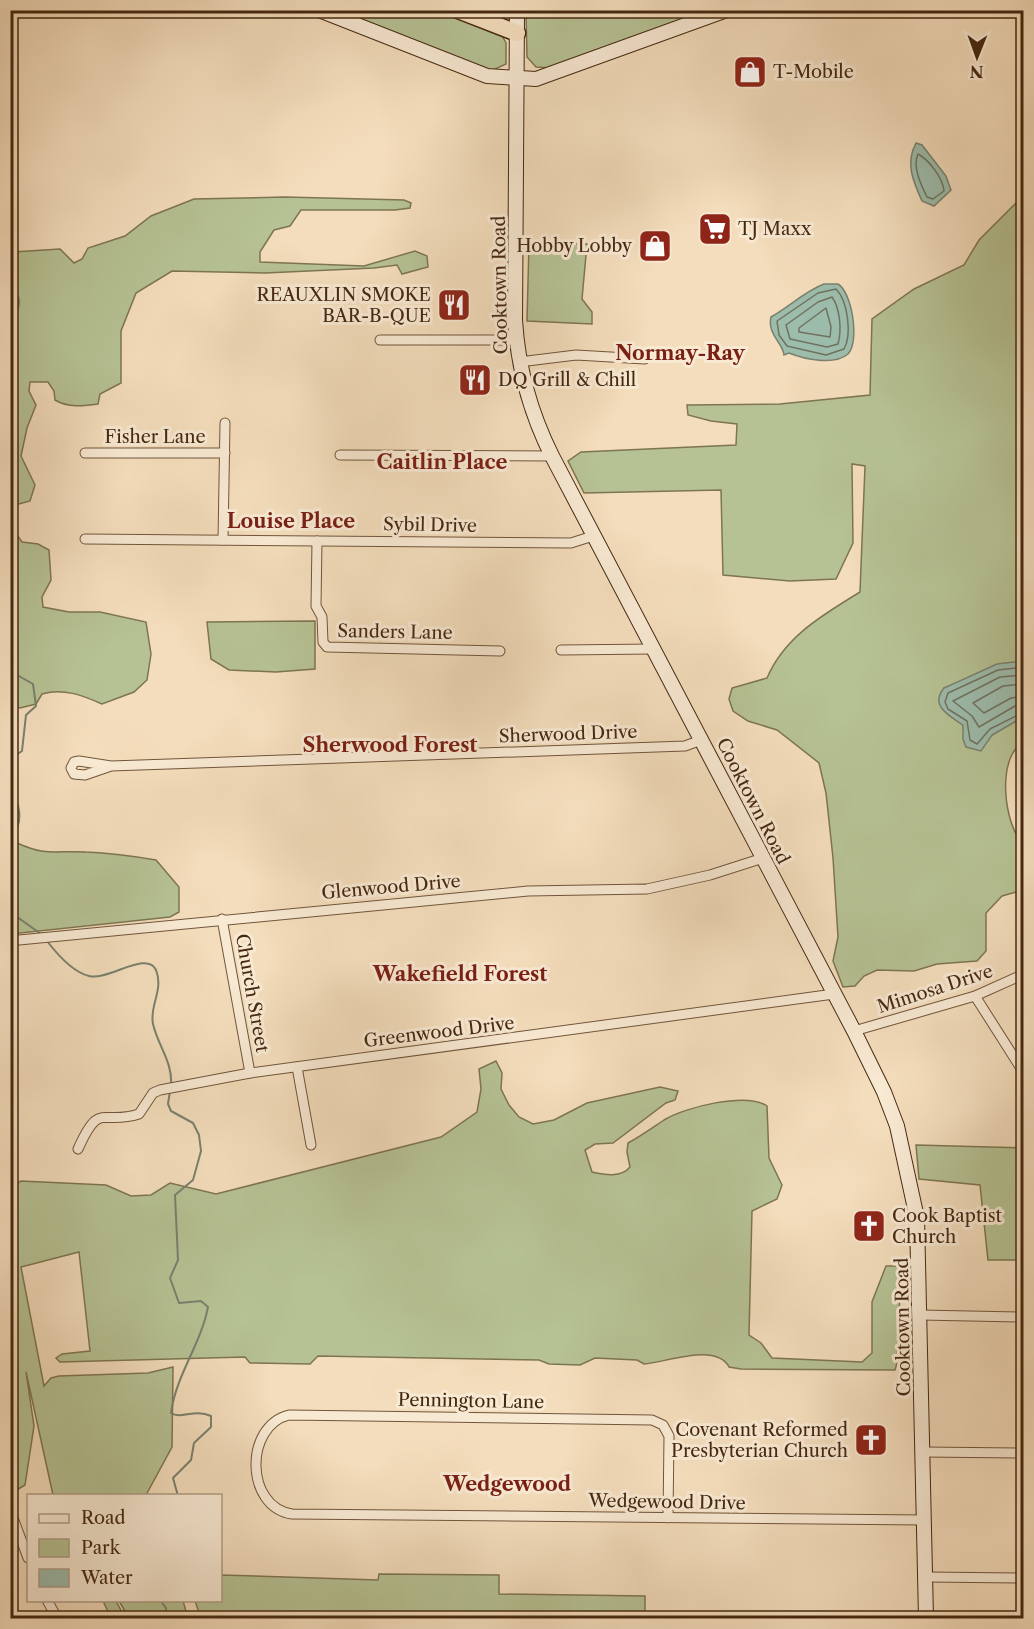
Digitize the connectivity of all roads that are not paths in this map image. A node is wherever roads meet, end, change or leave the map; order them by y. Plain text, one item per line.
1 (319, 10) edge
2 (458, 10) edge
3 (517, 10) edge
4 (727, 10) edge
5 (517, 33) junction
6 (518, 79) junction
7 (380, 340) dead end
8 (517, 340) junction
9 (645, 359) dead end
10 (519, 362) junction
11 (225, 423) dead end
12 (86, 453) dead end
13 (225, 453) junction
14 (340, 455) dead end
15 (552, 456) junction
16 (593, 536) junction
17 (86, 539) dead end
18 (223, 540) junction
19 (316, 541) junction
20 (653, 649) junction
21 (561, 650) dead end
22 (500, 651) dead end
23 (701, 740) junction
24 (111, 766) dead end
25 (763, 858) junction
26 (222, 919) junction
27 (19, 940) dead end
28 (1023, 974) edge
29 (834, 994) junction
30 (975, 996) junction
31 (855, 1031) junction
32 (297, 1067) junction
33 (250, 1073) junction
34 (1023, 1073) edge
35 (310, 1145) dead end
36 (78, 1149) dead end
37 (921, 1315) junction
38 (1023, 1317) edge
39 (924, 1452) junction
40 (1023, 1453) edge
41 (269, 1503) joint
42 (10, 1510) edge
43 (668, 1518) junction
44 (924, 1520) junction
45 (27, 1555) edge
46 (926, 1577) junction
47 (1023, 1578) edge
48 (48, 1602) edge
49 (57, 1618) edge
50 (926, 1618) edge

1 - 6 street
2 - 5 highway
3 - 5 street, Cooktown Road
4 - 6 street
5 - 6 street, Cooktown Road
6 - 8 street, Cooktown Road
7 - 8 street
8 - 10 street, Cooktown Road
9 - 10 street
10 - 15 street, Cooktown Road
11 - 13 street
12 - 13 street, Fisher Lane
13 - 18 street
14 - 15 street
15 - 16 street, Cooktown Road
16 - 19 street, Sybil Drive
16 - 20 street, Cooktown Road
17 - 18 street, Sybil Drive
18 - 19 street, Sybil Drive
19 - 22 street, Sanders Lane
20 - 21 street
20 - 23 street, Cooktown Road
23 - 24 street, Sherwood Drive
23 - 25 street, Cooktown Road
25 - 26 street, Glenwood Drive
25 - 29 street, Cooktown Road
26 - 27 street, Glenwood Drive
26 - 33 street, Church Street
28 - 30 street, Mimosa Drive
29 - 31 street, Cooktown Road
29 - 32 street, Greenwood Drive
30 - 31 street, Mimosa Drive
30 - 34 street
31 - 37 street, Cooktown Road
32 - 33 street, Greenwood Drive
32 - 35 street
33 - 36 street, Greenwood Drive
37 - 38 street
37 - 39 street, Cooktown Road
39 - 40 street
39 - 44 street, Cooktown Road
41 - 43 street, Wedgewood Drive
41 - 43 street, Pennington Lane
42 - 45 street
43 - 44 street, Wedgewood Drive
44 - 46 street, Cooktown Road
46 - 47 street
46 - 50 street, Cooktown Road
48 - 49 street

